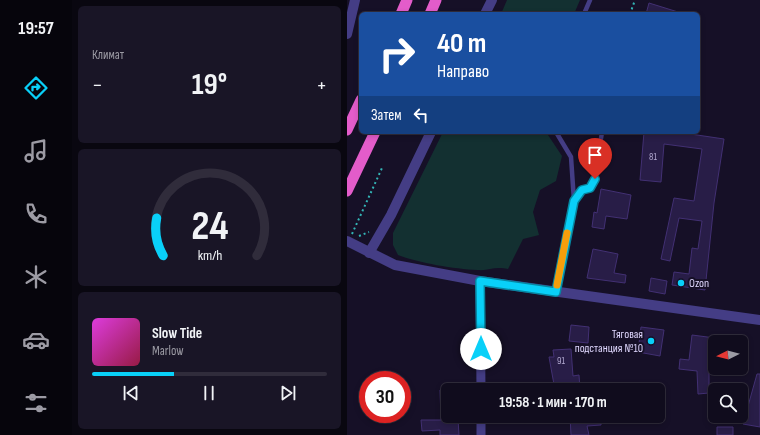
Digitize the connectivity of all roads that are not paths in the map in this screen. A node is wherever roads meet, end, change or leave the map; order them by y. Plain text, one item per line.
1 (355, 0) edge
2 (407, 0) edge
3 (436, 0) edge
4 (492, 0) edge
5 (590, 0) edge
6 (402, 12) edge
7 (431, 12) edge
8 (486, 12) edge
9 (585, 12) edge
10 (347, 34) edge
11 (359, 104) edge
12 (347, 130) edge
13 (374, 134) edge
14 (430, 134) edge
15 (557, 134) edge
16 (602, 134) edge
17 (347, 191) edge
18 (574, 201) junction
19 (347, 241) edge
20 (369, 253) junction
21 (480, 281) junction
22 (556, 292) junction
23 (760, 320) edge
24 (481, 383) edge
25 (481, 423) edge
26 (481, 435) edge

1 - 10 street
2 - 6 highway
3 - 7 highway
4 - 8 street
5 - 9 lane
11 - 12 highway
13 - 17 highway
14 - 20 street
15 - 18 lane
16 - 18 lane
18 - 22 lane
19 - 20 street
20 - 21 street
21 - 22 street
21 - 24 street
22 - 23 street
25 - 26 street

